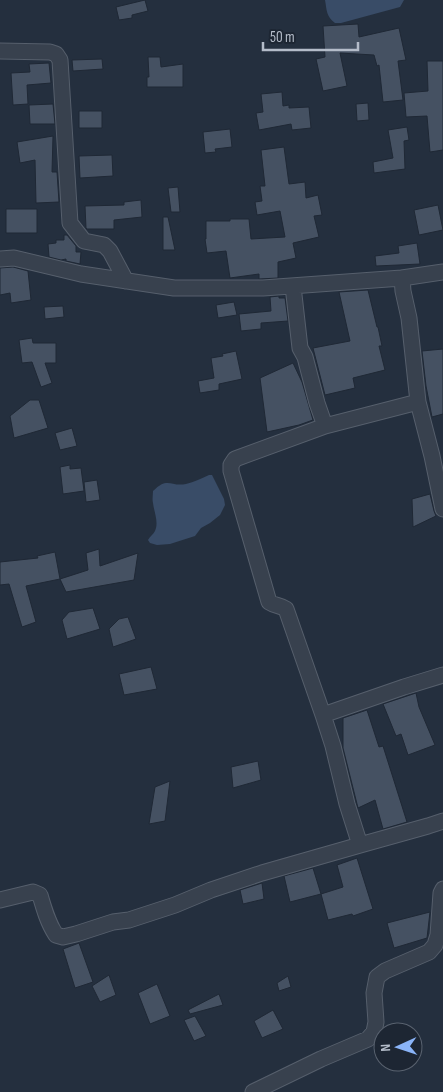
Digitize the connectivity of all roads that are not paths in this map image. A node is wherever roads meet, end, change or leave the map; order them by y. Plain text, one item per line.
1 (0, 51) edge
2 (0, 259) edge
3 (443, 272) edge
4 (402, 278) junction
5 (126, 281) junction
6 (293, 286) junction
7 (418, 402) junction
8 (325, 426) junction
9 (443, 509) edge
10 (443, 675) edge
11 (323, 715) junction
12 (443, 821) edge
13 (360, 845) junction
14 (443, 889) edge
15 (0, 900) edge
16 (253, 1092) edge

1 - 5 street
2 - 5 street
3 - 4 street
4 - 6 street
4 - 7 street
5 - 6 street
6 - 8 street
7 - 8 street
7 - 9 street
8 - 11 street
10 - 11 street
11 - 13 street
12 - 13 street
13 - 15 street
14 - 16 street

